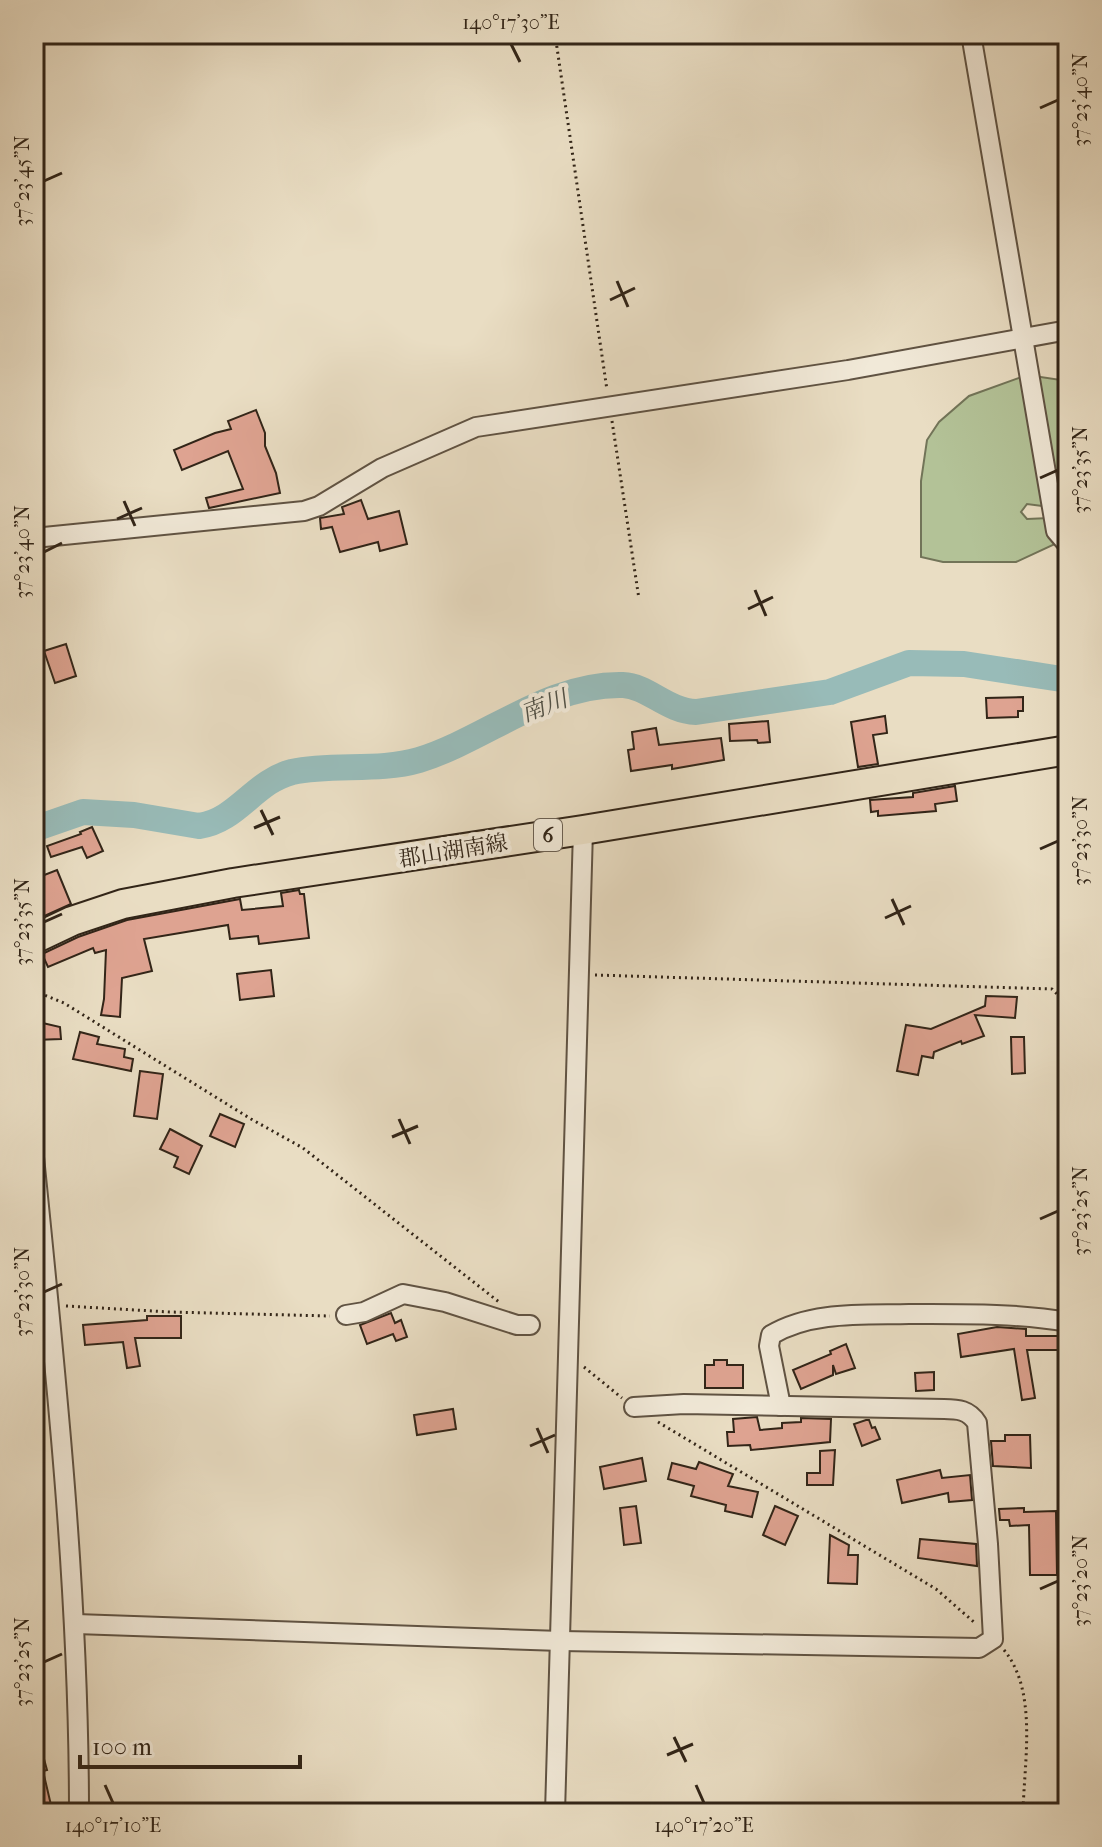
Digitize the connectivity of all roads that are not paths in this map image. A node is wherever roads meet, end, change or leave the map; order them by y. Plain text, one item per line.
1 (971, 34) edge
2 (1068, 330) edge
3 (1022, 338) junction
4 (34, 538) edge
5 (1068, 545) edge
6 (1068, 750) edge
7 (583, 830) junction
8 (34, 939) edge
9 (34, 1157) edge
10 (346, 1315) road end
11 (1068, 1322) edge
12 (530, 1325) dead end
13 (781, 1406) junction
14 (634, 1407) dead end
15 (76, 1624) junction
16 (561, 1641) junction
17 (79, 1813) edge
18 (555, 1813) edge

1 - 3 street
2 - 3 street
3 - 4 street
3 - 5 street
6 - 7 main road, 郡山湖南線 / 6
7 - 8 main road, 郡山湖南線 / 6
7 - 16 street
9 - 15 street
10 - 12 street
11 - 13 street
13 - 14 street
13 - 16 street
15 - 16 street
15 - 17 street
16 - 18 street

